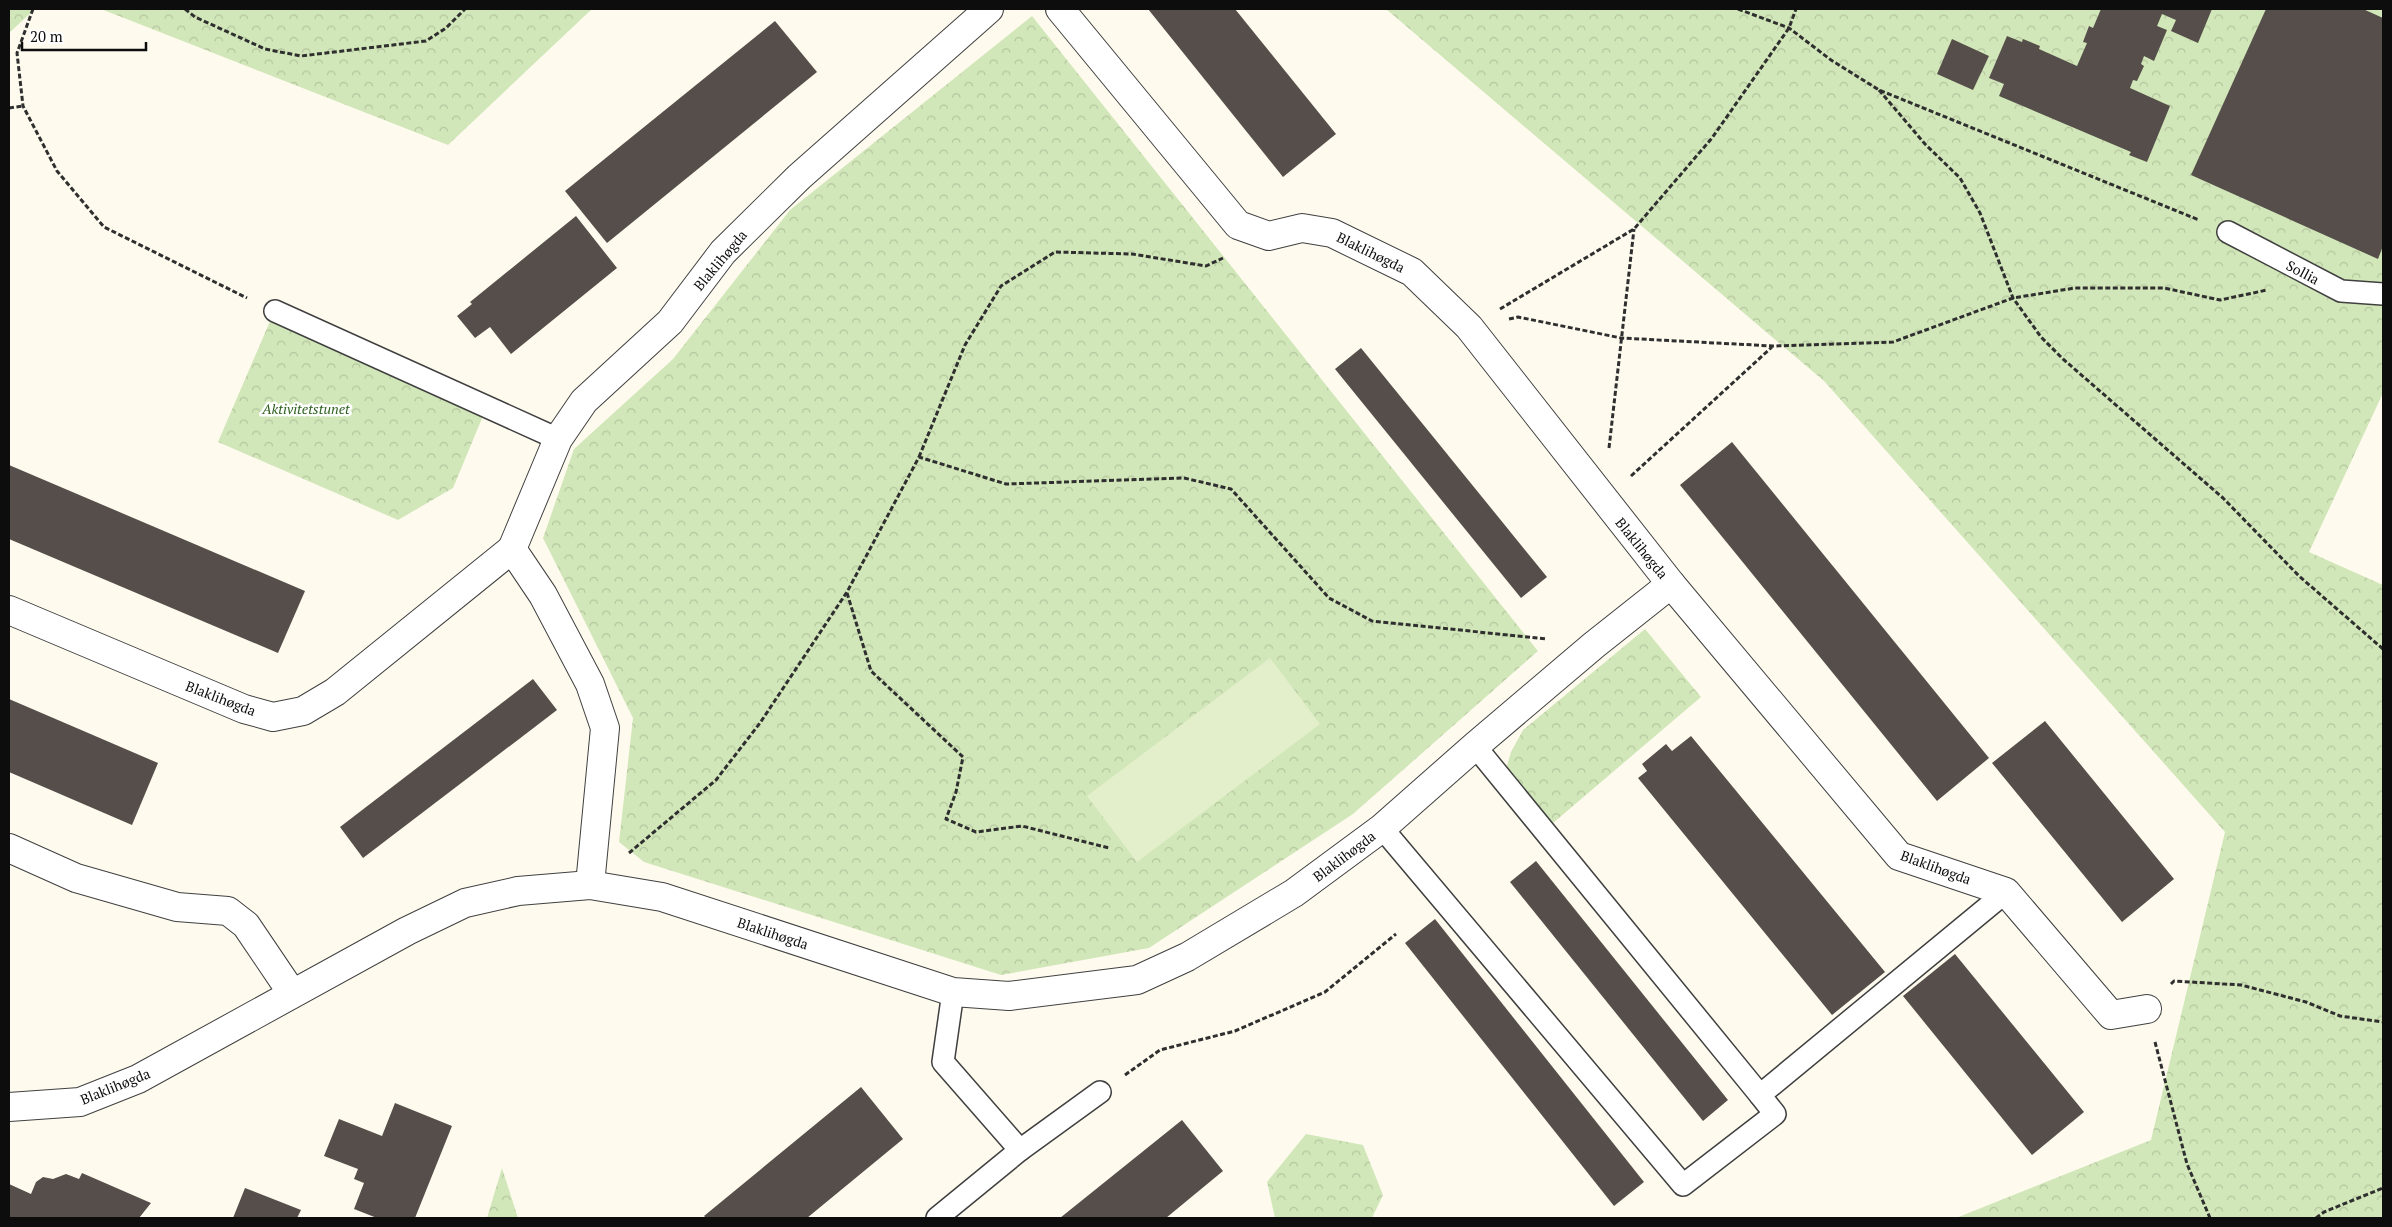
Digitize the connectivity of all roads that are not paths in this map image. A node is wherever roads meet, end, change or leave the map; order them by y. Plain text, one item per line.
1 (1060, 9) edge
2 (984, 10) edge
3 (2228, 232) road end
4 (2383, 294) edge
5 (274, 311) road end
6 (558, 439) junction
7 (512, 549) junction
8 (1671, 584) junction
9 (9, 610) edge
10 (1474, 746) junction
11 (1382, 828) junction
12 (9, 848) edge
13 (590, 885) junction
14 (2006, 892) junction
15 (953, 992) junction
16 (292, 993) junction
17 (2147, 1009) road end
18 (1100, 1092) road end
19 (1760, 1095) junction
20 (9, 1107) edge
21 (1020, 1150) junction
22 (937, 1218) edge

1 - 8 street, Blaklihøgda
2 - 6 street, Blaklihøgda
3 - 4 lane, Sollia
5 - 6 lane
6 - 7 street, Blaklihøgda
7 - 9 street, Blaklihøgda
7 - 13 street
8 - 10 street, Blaklihøgda
8 - 14 street, Blaklihøgda
10 - 11 street, Blaklihøgda
10 - 19 lane
11 - 15 street, Blaklihøgda
11 - 19 lane
12 - 16 street
13 - 15 street, Blaklihøgda
13 - 16 street, Blaklihøgda
14 - 17 street
14 - 19 lane
15 - 21 lane
16 - 20 street, Blaklihøgda
18 - 21 lane
21 - 22 lane

